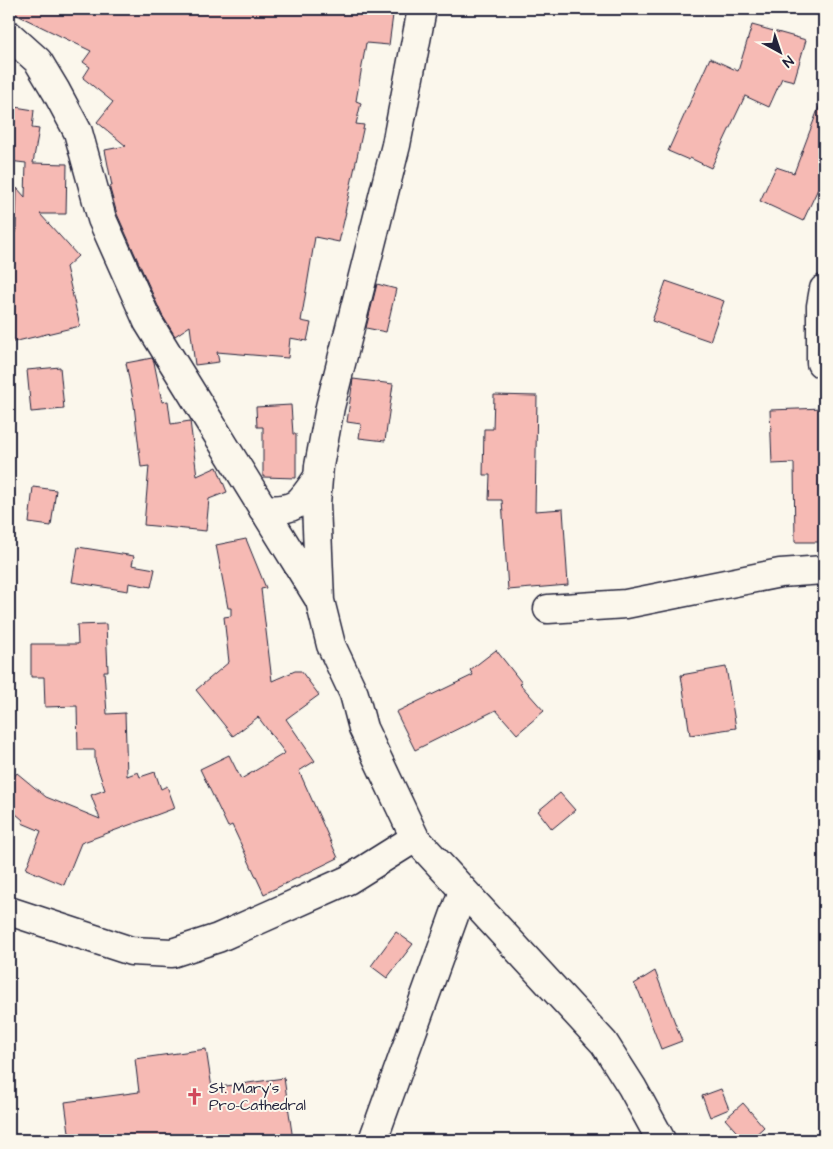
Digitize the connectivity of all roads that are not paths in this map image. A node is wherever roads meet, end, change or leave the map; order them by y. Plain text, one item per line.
1 (422, 9) edge
2 (9, 35) edge
3 (824, 289) edge
4 (821, 363) dead end
5 (318, 477) junction
6 (263, 509) junction
7 (824, 570) edge
8 (320, 601) junction
9 (548, 609) dead end
10 (416, 838) junction
11 (463, 891) junction
12 (9, 911) edge
13 (373, 1140) edge
14 (661, 1140) edge

1 - 5 street
2 - 6 street
3 - 4 street
5 - 6 street
5 - 8 street
6 - 8 street
7 - 9 street
8 - 10 street
10 - 11 street
10 - 12 street
11 - 13 street
11 - 14 street

